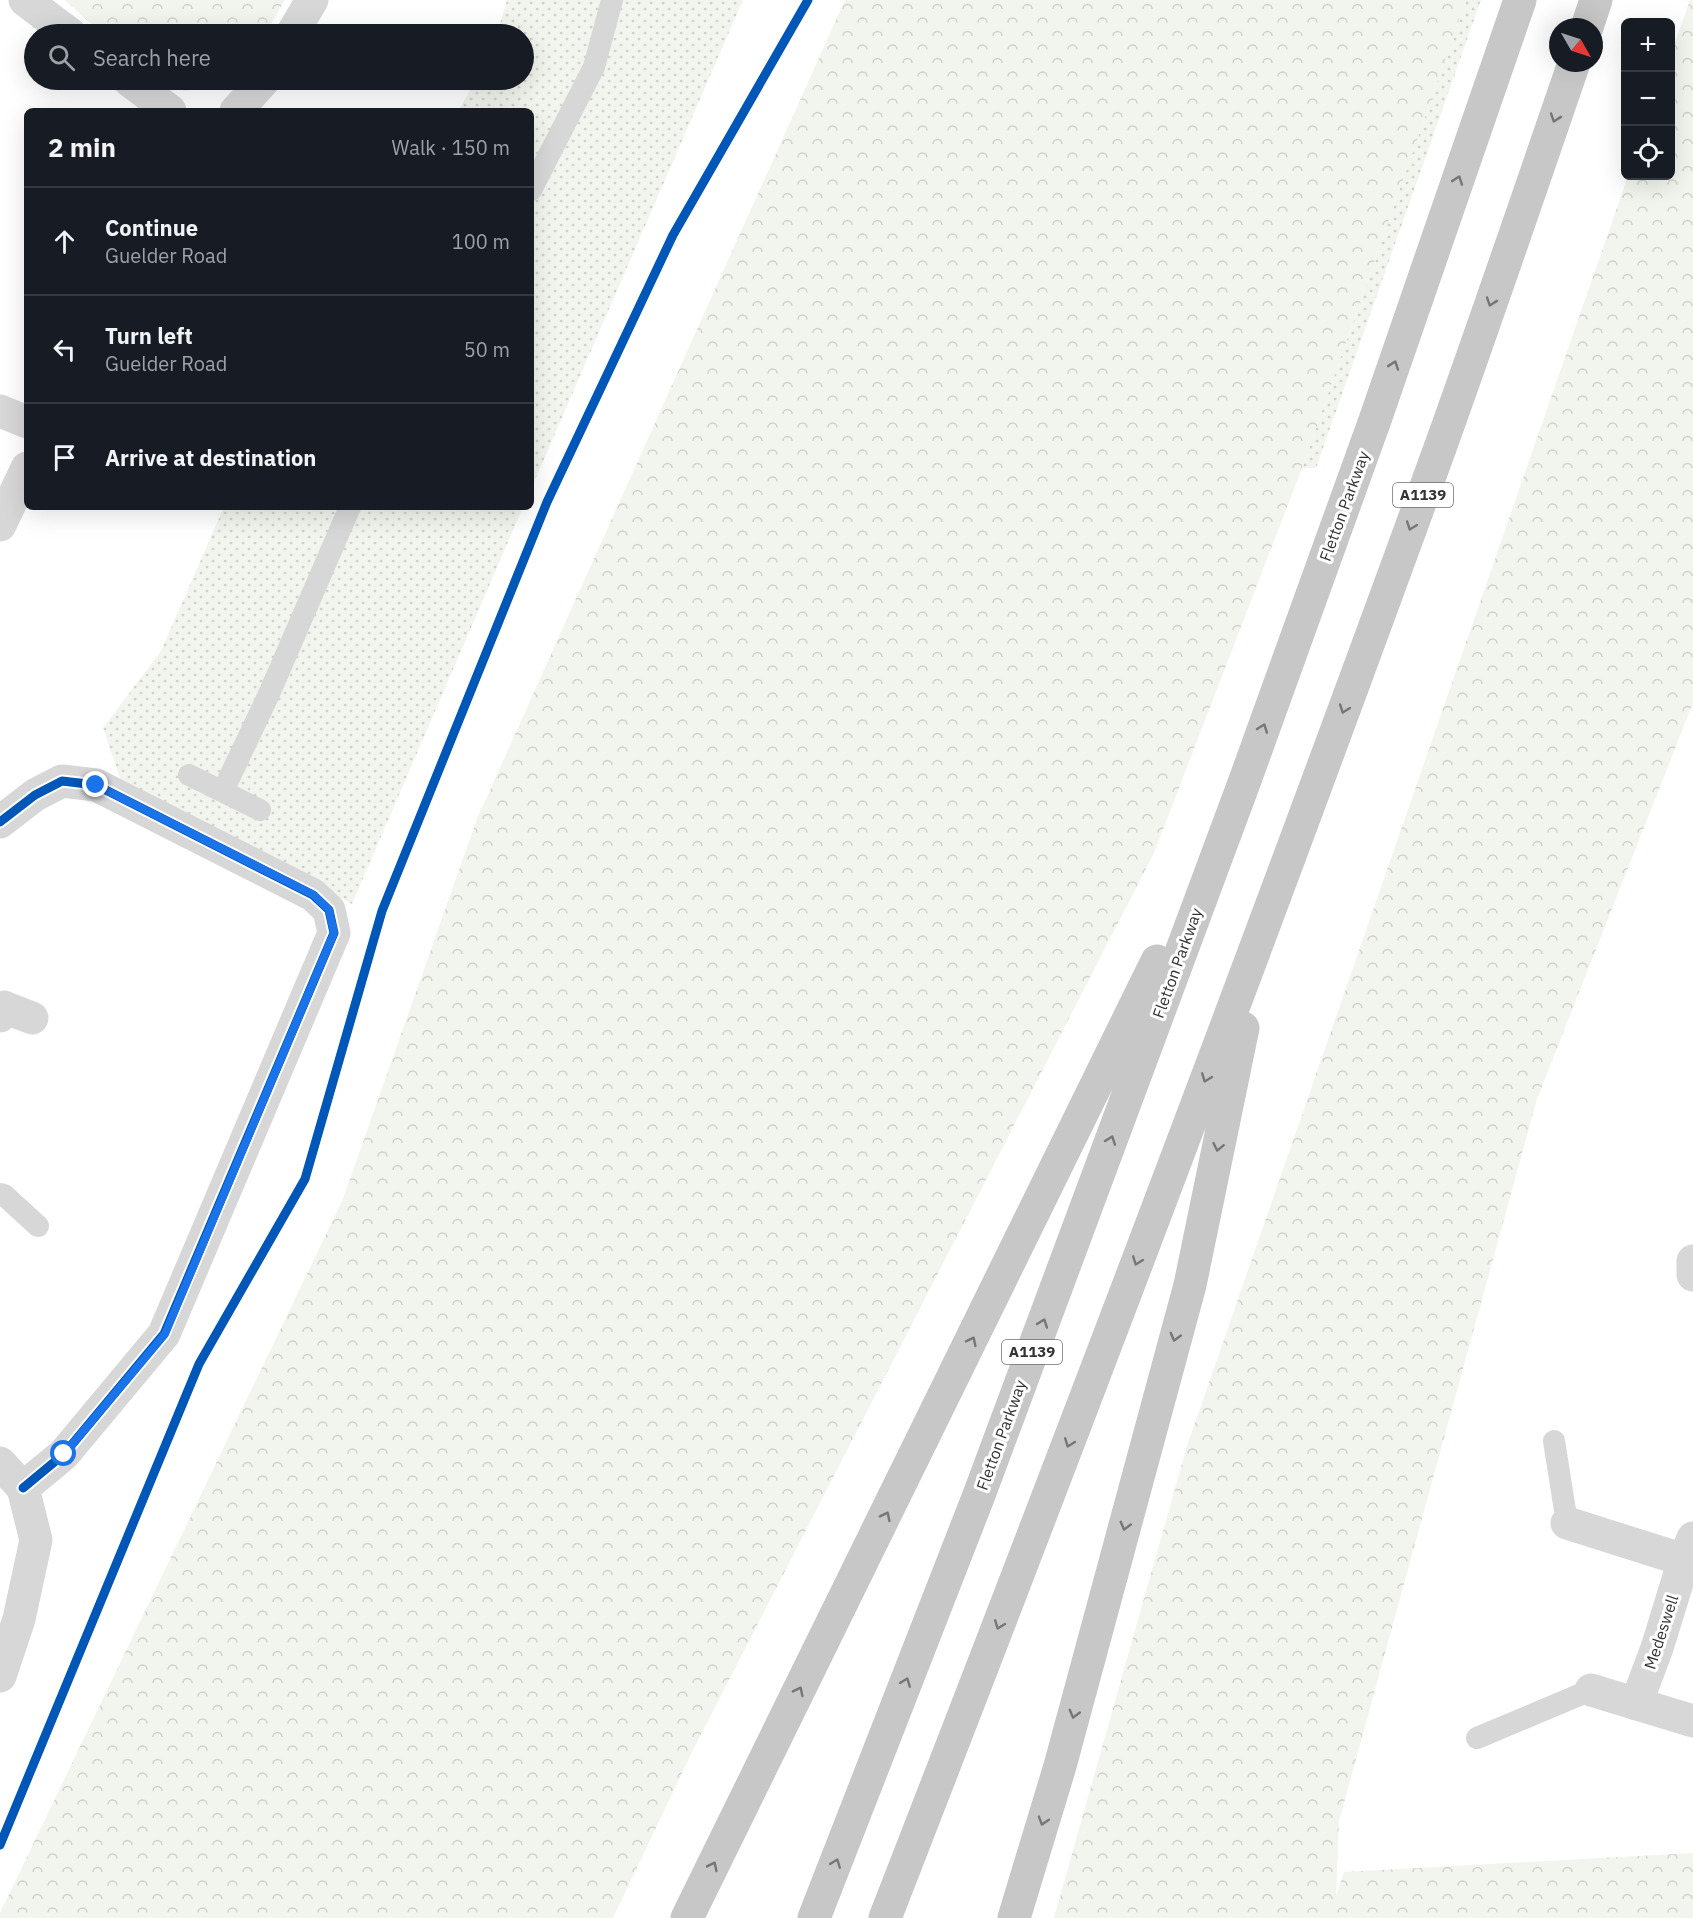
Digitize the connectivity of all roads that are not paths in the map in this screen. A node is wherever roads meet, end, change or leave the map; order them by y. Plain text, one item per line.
1 (25, 0) edge
2 (312, 0) edge
3 (612, 0) edge
4 (1520, 0) edge
5 (1596, 0) edge
6 (1590, 18) edge
7 (57, 24) edge
8 (298, 24) edge
9 (1571, 72) edge
10 (143, 90) edge
11 (255, 90) edge
12 (167, 108) edge
13 (239, 108) edge
14 (534, 184) edge
15 (0, 411) edge
16 (24, 421) edge
17 (24, 474) edge
18 (349, 510) edge
19 (0, 525) edge
20 (189, 775) dead end
21 (1244, 783) junction
22 (223, 791) junction
23 (260, 810) dead end
24 (0, 822) edge
25 (1264, 925) junction
26 (0, 1194) edge
27 (38, 1226) dead end
28 (1693, 1261) edge
29 (1693, 1275) edge
30 (1554, 1442) dead end
31 (0, 1463) edge
32 (23, 1488) junction
33 (1567, 1523) joint
34 (1689, 1549) edge
35 (0, 1676) edge
36 (1591, 1690) joint
37 (1636, 1704) junction
38 (1693, 1721) edge
39 (1477, 1738) dead end
40 (687, 1918) edge
41 (814, 1918) edge
42 (885, 1918) edge
43 (1014, 1918) edge

1 - 7 street
2 - 8 street
3 - 14 lane
21 -> 4 highway, Fletton Parkway / A1139
5 - 6 highway
9 -> 25 highway, A1139
10 - 12 street
11 - 13 street
15 - 16 street
17 - 19 street
18 - 22 lane
20 - 22 lane
40 -> 21 highway
41 -> 21 highway, Fletton Parkway / A1139
22 - 23 lane
24 - 32 street
25 -> 42 highway, A1139
25 -> 43 highway
26 - 27 lane
28 - 29 street
30 - 33 lane
31 - 32 street
32 - 35 street
33 - 34 street, Medeswell
34 - 37 street, Medeswell
36 - 37 street
36 - 39 lane
37 - 38 street

